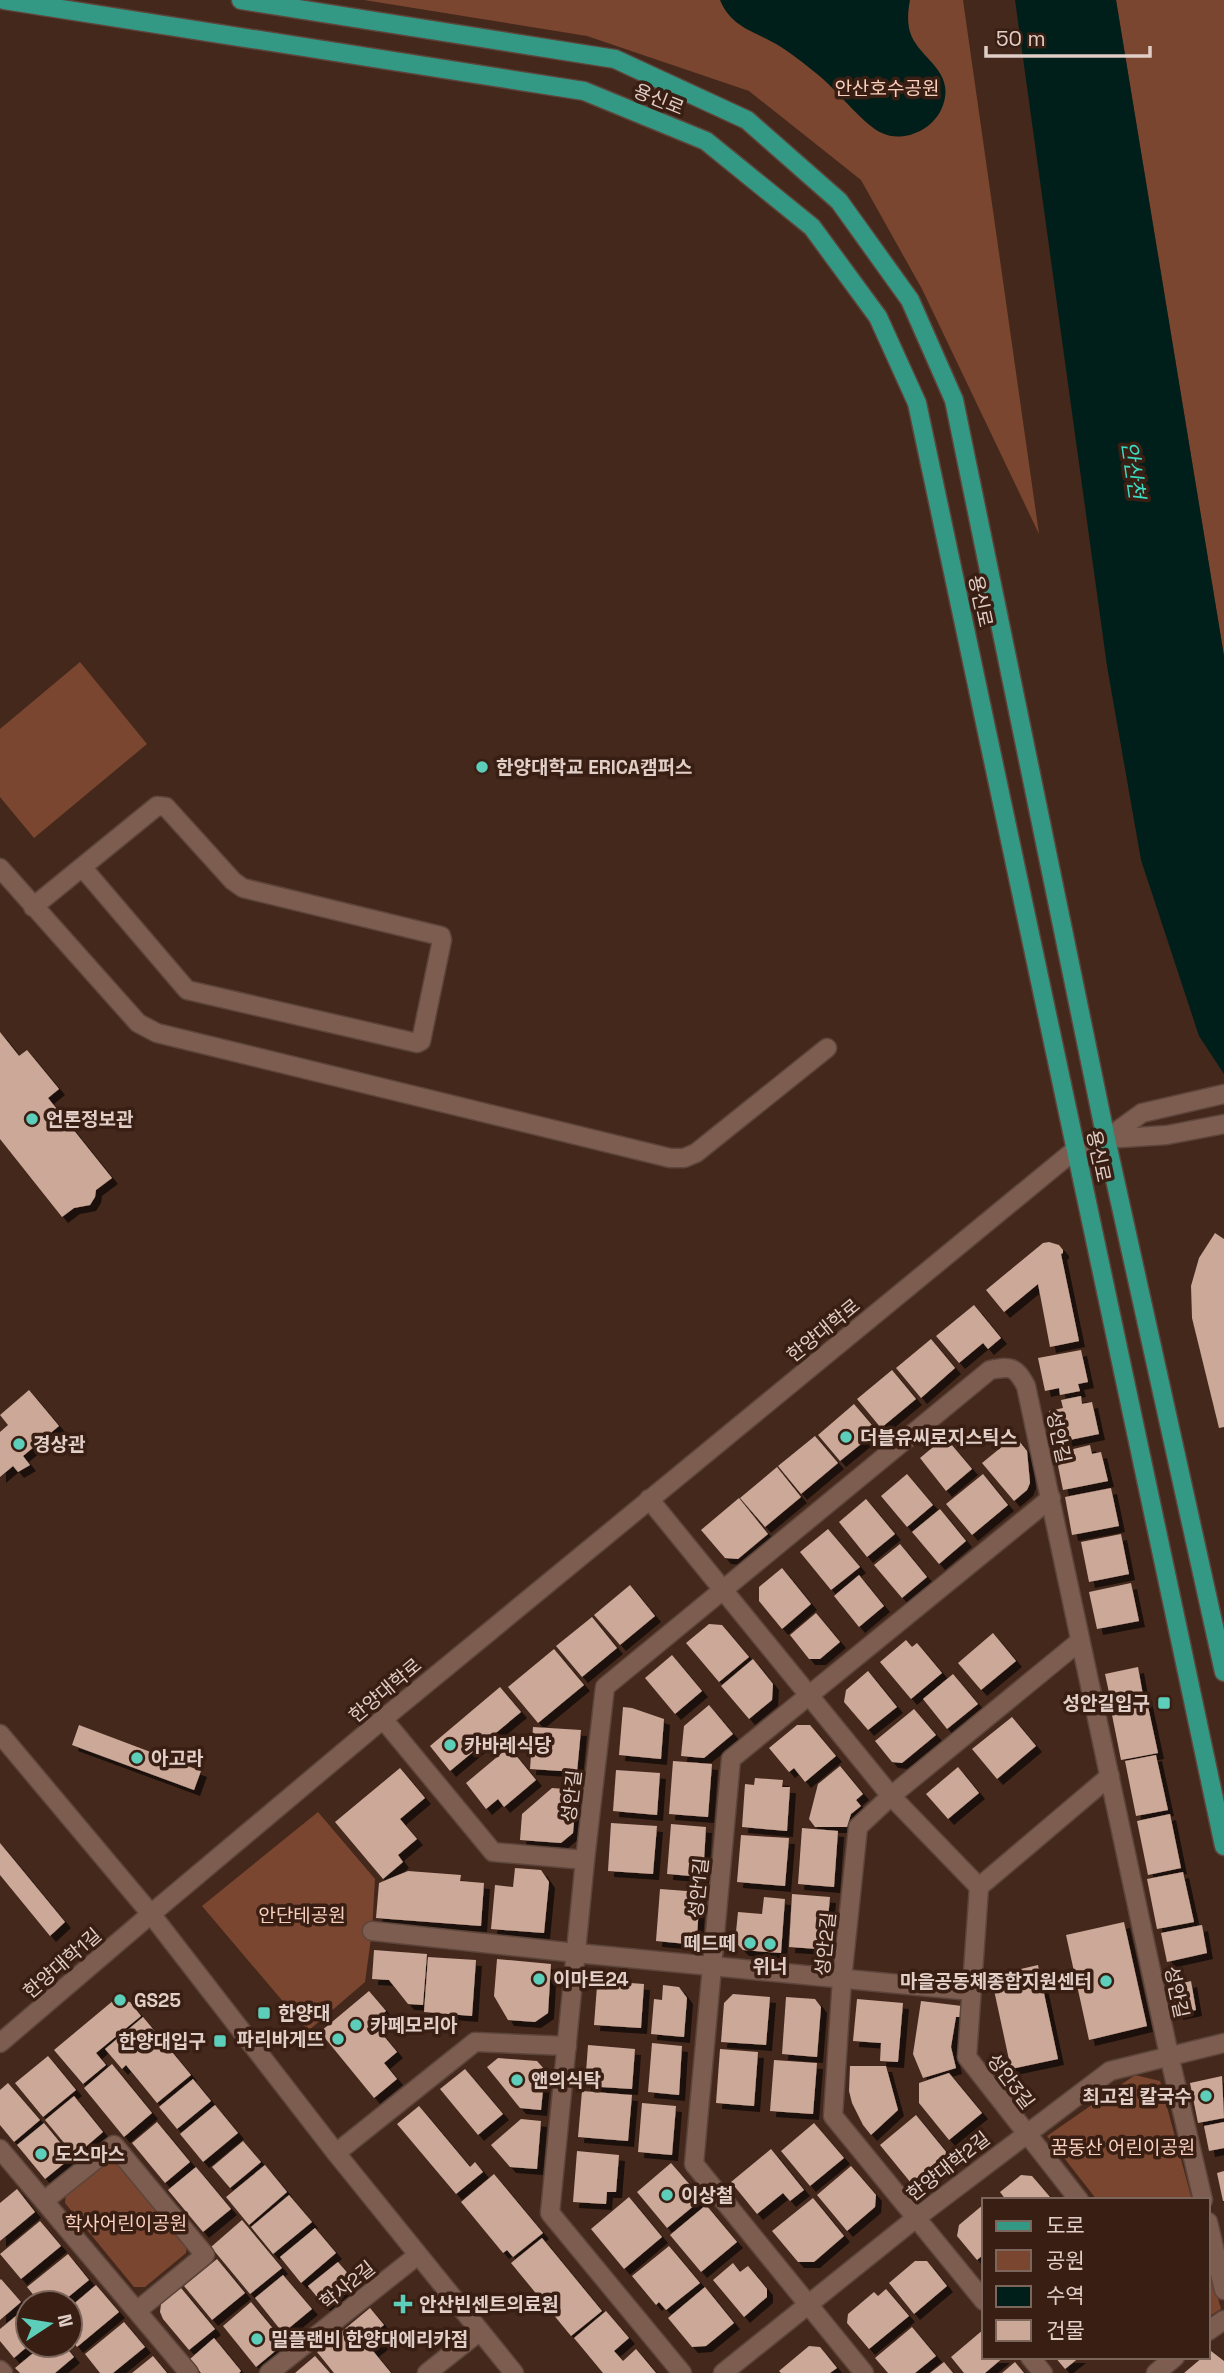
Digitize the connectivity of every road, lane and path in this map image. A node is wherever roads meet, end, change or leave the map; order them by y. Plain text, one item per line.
1 (4, 0) edge
2 (241, 0) edge
3 (82, 867) junction
4 (0, 868) edge
5 (33, 907) junction
6 (827, 1048) dead end
7 (1224, 1094) edge
8 (1224, 1124) edge
9 (1106, 1139) junction
10 (1076, 1149) junction
11 (1051, 1498) junction
12 (649, 1499) junction
13 (723, 1590) junction
14 (1080, 1641) junction
15 (1224, 1672) edge
16 (808, 1696) junction
17 (383, 1718) junction
18 (0, 1733) edge
19 (1110, 1776) junction
20 (891, 1796) junction
21 (1224, 1846) edge
22 (585, 1860) junction
23 (979, 1887) junction
24 (150, 1914) junction
25 (372, 1931) dead end
26 (576, 1953) junction
27 (711, 1967) junction
28 (842, 1979) junction
29 (971, 1992) junction
30 (0, 2043) edge
31 (1224, 2043) edge
32 (567, 2046) junction
33 (1169, 2055) junction
34 (1025, 2133) junction
35 (0, 2149) edge
36 (336, 2153) junction
37 (1077, 2198) edge
38 (1203, 2198) edge
39 (44, 2201) junction
40 (916, 2218) junction
41 (1210, 2230) edge
42 (418, 2255) junction
43 (1224, 2290) edge
44 (982, 2299) edge
45 (808, 2304) junction
46 (138, 2310) junction
47 (480, 2331) junction
48 (1032, 2359) edge
49 (1173, 2359) edge
50 (190, 2373) edge
51 (269, 2373) edge
52 (428, 2373) edge
53 (514, 2373) edge
54 (682, 2373) edge
55 (723, 2373) edge
56 (864, 2373) edge
57 (1043, 2373) edge
58 (1156, 2373) edge

1 - 10 main road, 용신로
2 - 9 main road, 용신로
3 - 3 street
3 - 5 street
4 - 5 street
5 - 6 street
7 - 9 street, 한양대학로
8 - 9 street, 한양대학로
9 - 10 street, 한양대학로
9 - 15 main road, 용신로
10 - 12 street, 한양대학로
10 - 21 main road, 용신로
11 - 13 street, 성안길
11 - 14 street, 성안길
11 - 16 street, 성안1길
12 - 13 street
12 - 17 street, 한양대학로
13 - 16 street
13 - 22 street, 성안길
14 - 19 street, 성안길
14 - 20 street, 성안2길
16 - 20 street
16 - 27 street, 성안1길
17 - 22 street
17 - 24 street, 한양대학로
18 - 24 street
19 - 23 street
19 - 33 street, 성안길
20 - 23 street
20 - 28 street, 성안2길
22 - 26 street, 성안길
23 - 29 street, 성안3길
24 - 30 street, 한양대학1길
24 - 36 street
25 - 26 street
26 - 27 street
26 - 32 street, 성안길
27 - 28 street
27 - 45 street, 성안1길
28 - 29 street
28 - 40 street, 성안2길
29 - 34 street, 성안3길
31 - 33 street, 한양대학2길
32 - 36 street
32 - 54 street, 성안길
33 - 34 street, 한양대학2길
33 - 38 street, 성안길
34 - 37 street, 성안3길
34 - 40 street, 한양대학2길
35 - 39 street
36 - 42 street
39 - 46 street
39 - 46 street
40 - 44 street, 성안2길
40 - 45 street, 한양대학2길
41 - 43 street
42 - 47 street
42 - 51 street, 학사2길
45 - 55 street, 한양대학2길
45 - 56 street, 성안1길
46 - 50 street
47 - 52 street
47 - 53 street
48 - 57 street
49 - 58 street

